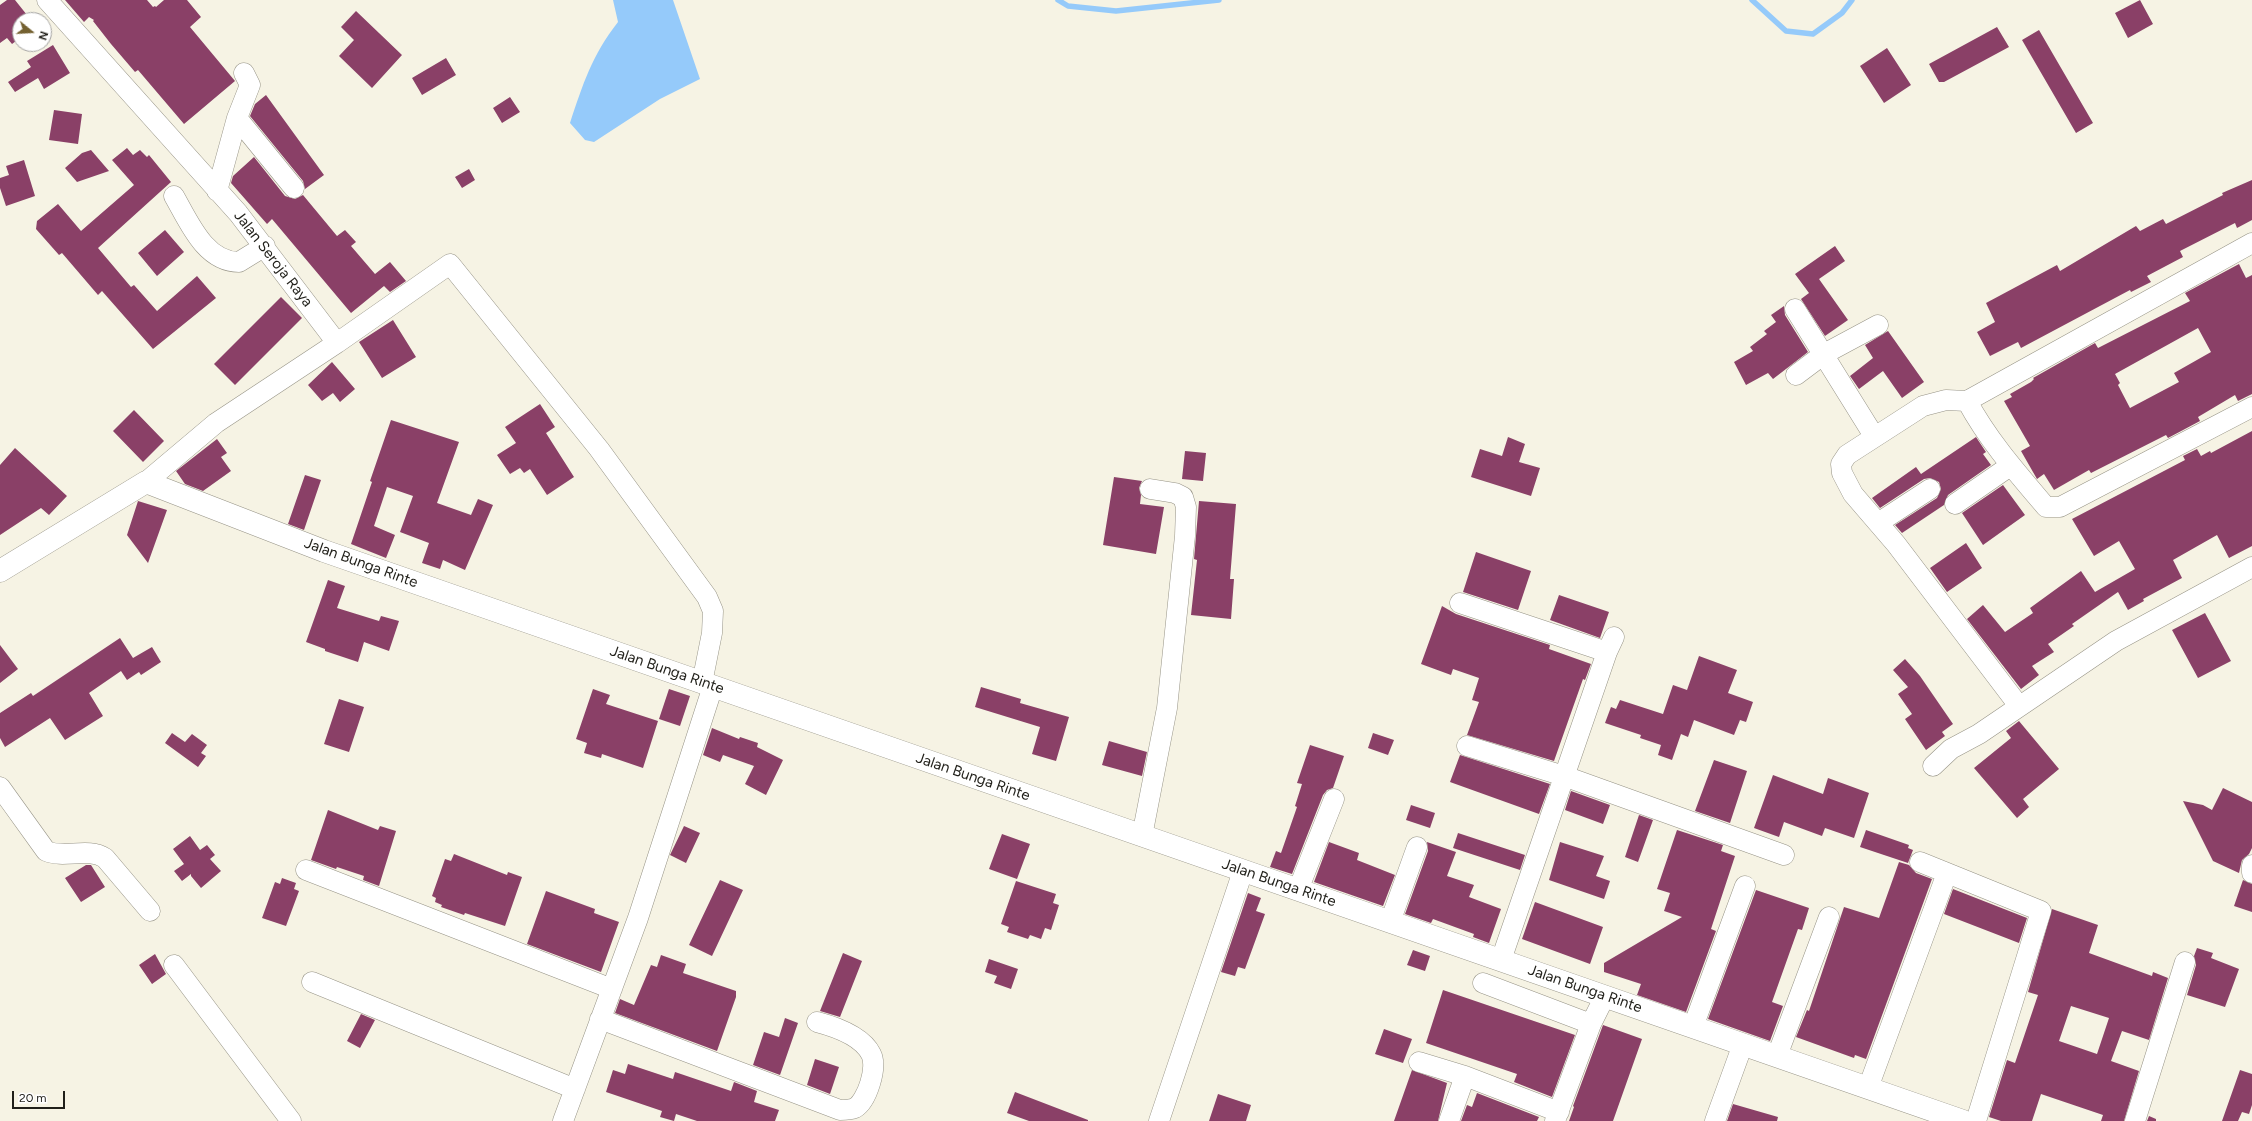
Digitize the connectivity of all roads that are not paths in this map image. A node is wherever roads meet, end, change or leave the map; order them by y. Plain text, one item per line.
1 (47, 0) edge
2 (244, 73) dead end
3 (237, 118) junction
4 (294, 188) dead end
5 (217, 191) junction
6 (174, 196) dead end
7 (2252, 243) edge
8 (265, 246) junction
9 (1795, 309) dead end
10 (1878, 325) dead end
11 (337, 343) junction
12 (1824, 354) junction
13 (1796, 375) dead end
14 (1967, 400) junction
15 (2252, 407) edge
16 (1874, 436) junction
17 (2010, 466) junction
18 (146, 482) junction
19 (1150, 489) dead end
20 (1930, 489) dead end
21 (1954, 504) dead end
22 (1878, 523) junction
23 (2252, 567) edge
24 (0, 571) edge
25 (1460, 603) dead end
26 (708, 684) junction
27 (2019, 706) junction
28 (1467, 746) dead end
29 (1933, 766) dead end
30 (1564, 776) junction
31 (0, 787) edge
32 (1334, 799) dead end
33 (1142, 836) junction
34 (1417, 847) dead end
35 (1784, 855) dead end
36 (1920, 862) dead end
37 (2252, 865) edge
38 (306, 870) dead end
39 (1243, 871) junction
40 (1947, 873) junction
41 (2252, 874) edge
42 (1745, 886) dead end
43 (1298, 890) junction
44 (150, 911) dead end
45 (1829, 918) dead end
46 (1390, 922) junction
47 (1501, 960) junction
48 (2185, 962) dead end
49 (174, 965) dead end
50 (312, 982) dead end
51 (1483, 983) dead end
52 (612, 989) junction
53 (1605, 996) junction
54 (600, 1020) junction
55 (817, 1022) dead end
56 (1591, 1024) junction
57 (1693, 1027) junction
58 (1742, 1044) junction
59 (1777, 1056) junction
60 (1419, 1062) dead end
61 (1465, 1076) junction
62 (1868, 1088) junction
63 (575, 1089) junction
64 (1930, 1116) edge
65 (1557, 1117) edge
66 (291, 1121) edge
67 (564, 1121) edge
68 (1159, 1121) edge
69 (1449, 1121) edge
70 (1715, 1121) edge
71 (1963, 1121) edge
72 (1976, 1121) edge
73 (2135, 1121) edge

1 - 5 street, Jalan Seroja Raya
2 - 3 street
3 - 4 street
3 - 5 street
5 - 8 street, Jalan Seroja Raya
6 - 8 street
7 - 14 street
8 - 11 street, Jalan Seroja Raya
9 - 12 street
10 - 12 street
11 - 18 street
11 - 26 street
12 - 13 street
12 - 16 street
14 - 16 street
14 - 17 street
15 - 17 street
16 - 22 street
17 - 21 street
18 - 24 street
18 - 26 street, Jalan Bunga Rinte
19 - 33 street
20 - 22 street
22 - 27 street
23 - 27 street
25 - 30 street
26 - 33 street, Jalan Bunga Rinte
26 - 52 street
27 - 29 street
28 - 30 street
30 - 35 street
30 - 47 street
31 - 44 street
32 - 43 street
33 - 39 street, Jalan Bunga Rinte
34 - 46 street
36 - 40 street
37 - 41 street
38 - 52 street
39 - 43 street, Jalan Bunga Rinte
39 - 68 street
40 - 62 street
40 - 72 street
42 - 57 street
43 - 46 street, Jalan Bunga Rinte
45 - 59 street
46 - 47 street, Jalan Bunga Rinte
47 - 53 street, Jalan Bunga Rinte
48 - 73 street
49 - 66 street
50 - 63 street
51 - 56 street
52 - 54 street
53 - 56 street
53 - 57 street, Jalan Bunga Rinte
54 - 55 street
54 - 63 street
56 - 65 street
57 - 58 street, Jalan Bunga Rinte
58 - 59 street, Jalan Bunga Rinte
58 - 70 street
59 - 62 street, Jalan Bunga Rinte
60 - 61 street
61 - 65 street
61 - 69 street
62 - 64 street, Jalan Bunga Rinte
63 - 67 street
64 - 71 street, Jalan Bunga Rinte

